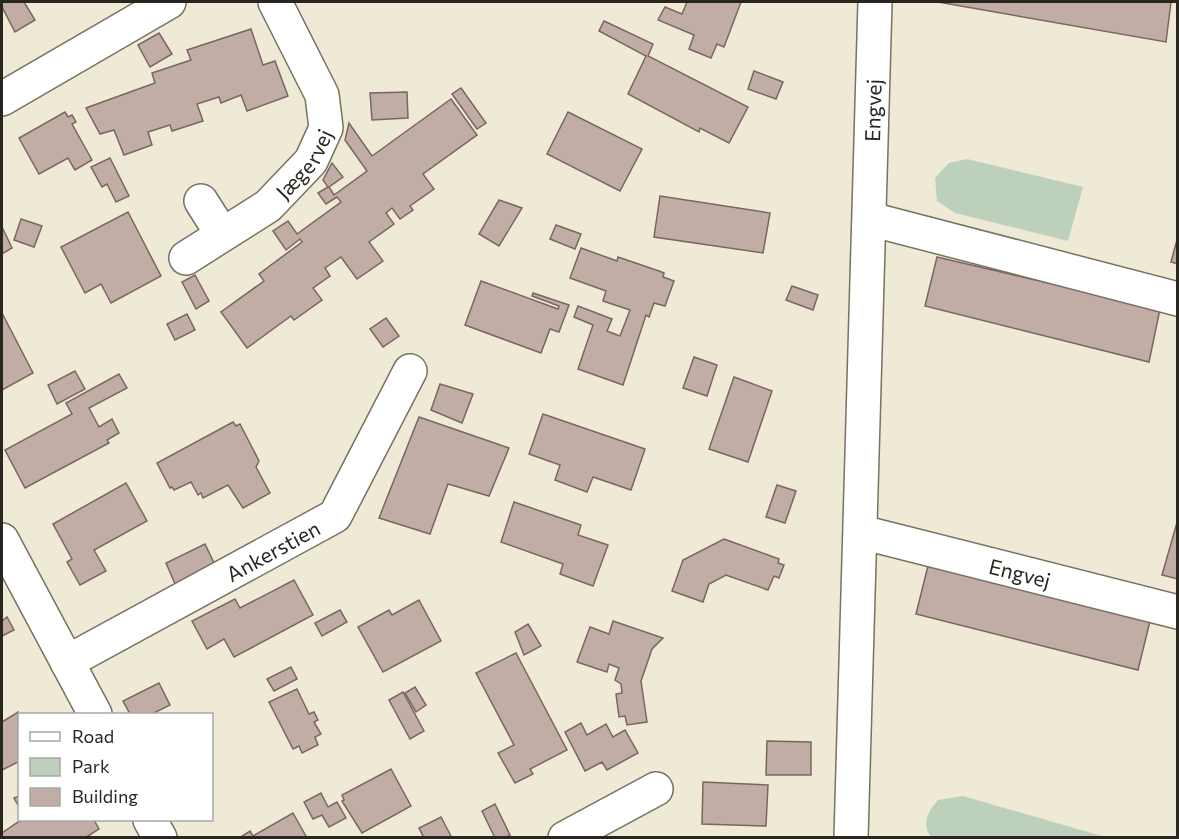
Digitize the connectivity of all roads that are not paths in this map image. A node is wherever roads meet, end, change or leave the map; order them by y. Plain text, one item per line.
1 (169, 2) edge
2 (275, 2) edge
3 (875, 2) edge
4 (2, 99) edge
5 (201, 201) dead end
6 (870, 219) junction
7 (222, 234) junction
8 (186, 258) dead end
9 (1178, 299) edge
10 (410, 371) dead end
11 (861, 532) junction
12 (2, 540) edge
13 (1178, 612) edge
14 (67, 662) junction
15 (94, 713) edge
16 (656, 789) dead end
17 (151, 821) edge
18 (159, 837) edge
19 (565, 837) edge
20 (851, 837) edge

1 - 4 street
2 - 7 street, Jægervej
3 - 6 street, Engvej
5 - 7 street
6 - 9 street
6 - 11 street, Engvej
7 - 8 street, Jægervej
10 - 14 street, Ankerstien
11 - 13 street, Engvej
11 - 20 street, Engvej
12 - 14 street
14 - 15 street
16 - 19 street
17 - 18 street

